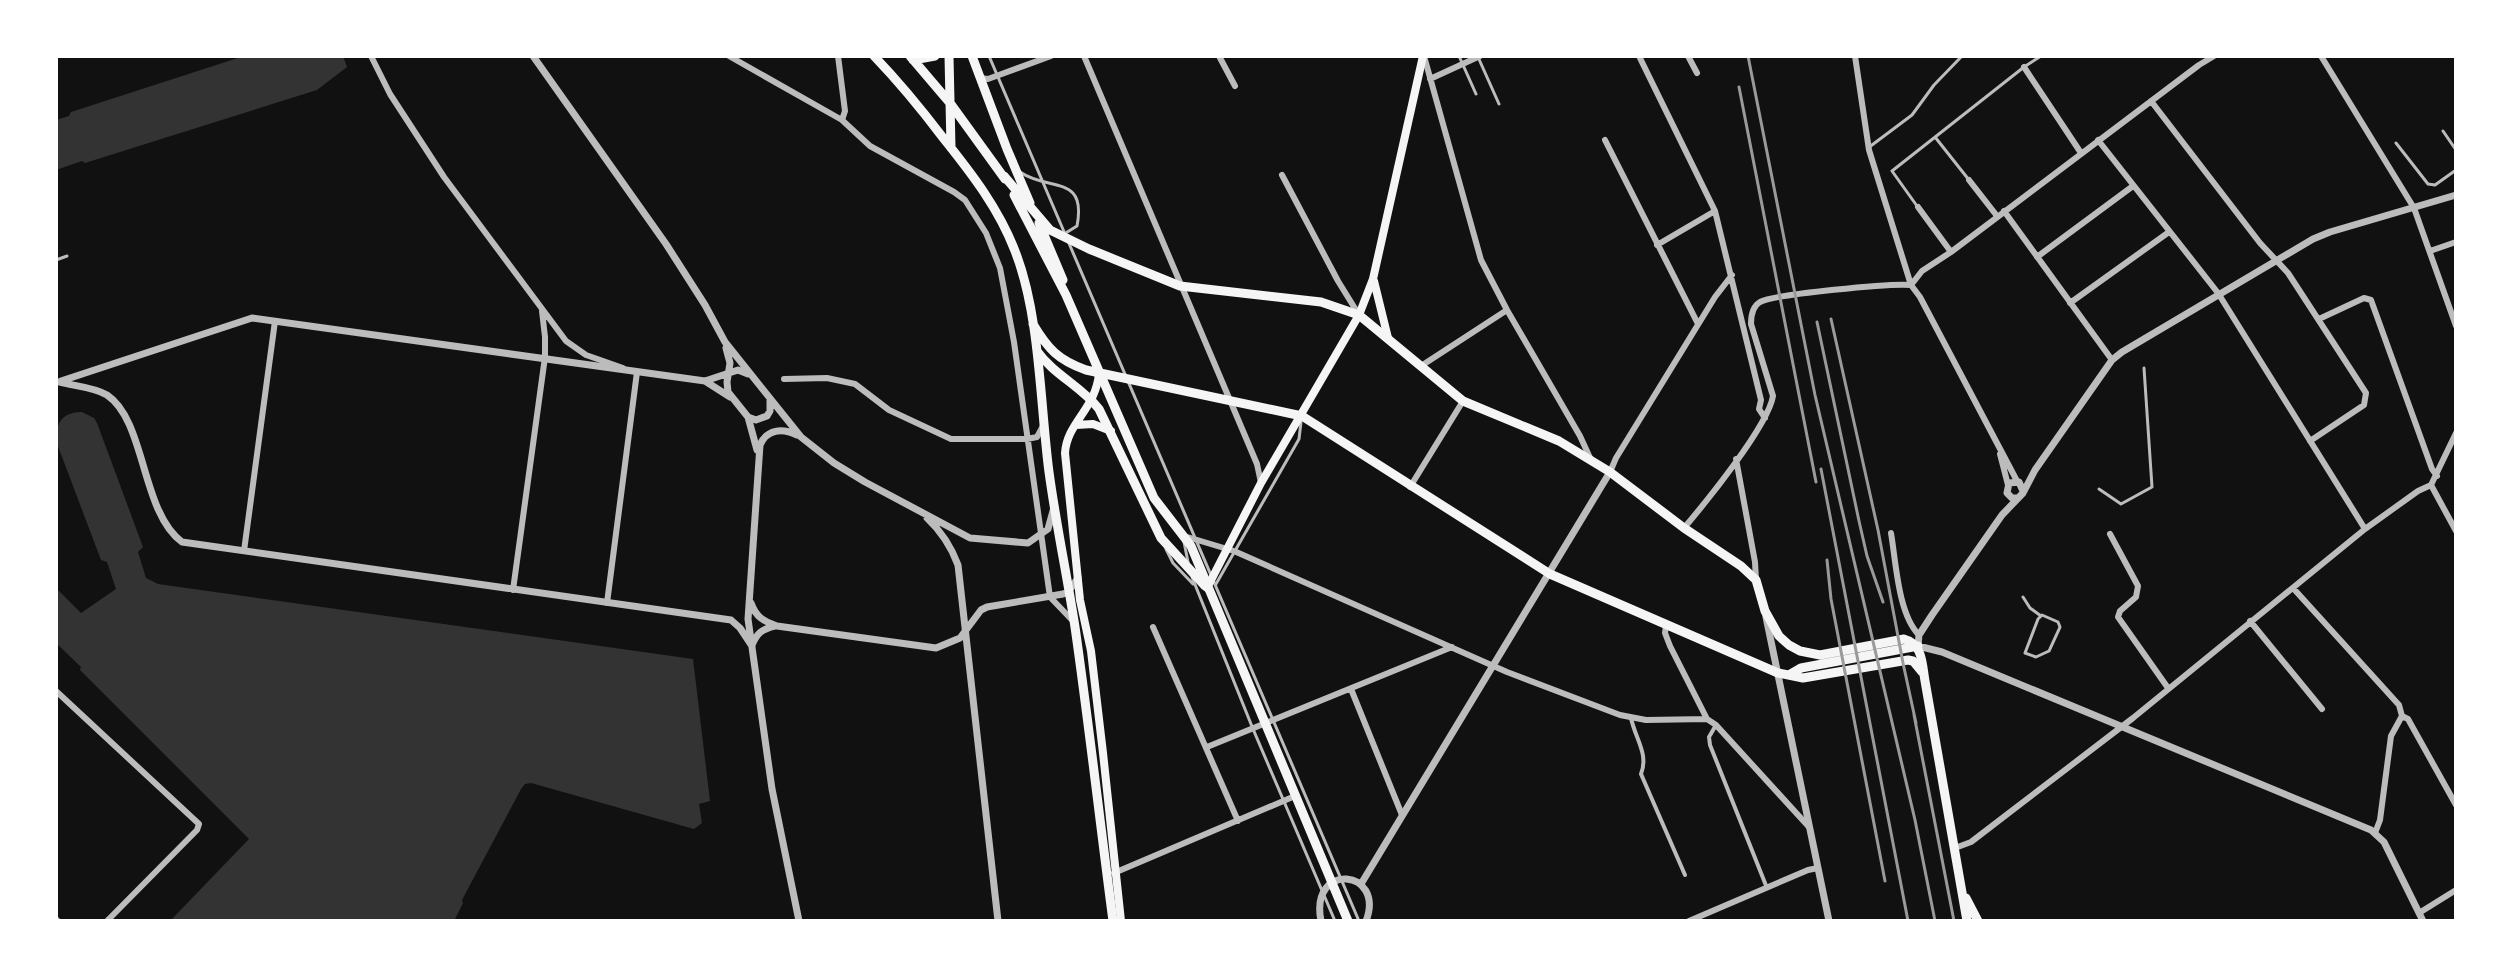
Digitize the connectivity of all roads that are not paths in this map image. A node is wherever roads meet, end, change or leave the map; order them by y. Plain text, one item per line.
1 (371, 56) edge
2 (533, 56) edge
3 (729, 56) edge
4 (838, 56) edge
5 (874, 56) edge
6 (935, 56) edge
7 (949, 56) edge
8 (972, 56) edge
9 (989, 56) edge
10 (1051, 56) edge
11 (1084, 56) edge
12 (1219, 56) edge
13 (1423, 56) edge
14 (1459, 56) edge
15 (1639, 56) edge
16 (1688, 56) edge
17 (1855, 56) edge
18 (1962, 56) edge
19 (2041, 56) edge
20 (2194, 56) edge
21 (2214, 56) edge
22 (2321, 56) edge
23 (1479, 57) edge
24 (912, 58) edge
25 (1462, 64) junction
26 (2199, 65) junction
27 (2024, 67) junction
28 (1697, 73) dead end
29 (998, 75) junction
30 (1419, 75) junction
31 (980, 78) junction
32 (1431, 79) junction
33 (1235, 86) dead end
34 (1476, 94) dead end
35 (2151, 101) junction
36 (950, 103) junction
37 (1499, 104) dead end
38 (842, 120) junction
39 (2443, 131) dead end
40 (1935, 137) junction
41 (1605, 140) dead end
42 (2098, 140) junction
43 (2396, 143) dead end
44 (951, 148) junction
45 (1868, 148) junction
46 (2456, 150) edge
47 (2081, 153) junction
48 (1014, 168) junction
49 (2456, 170) edge
50 (1282, 175) dead end
51 (1004, 176) junction
52 (1969, 180) joint
53 (1044, 182) junction
54 (2133, 186) junction
55 (2456, 195) edge
56 (1918, 207) joint
57 (2414, 208) junction
58 (1715, 211) junction
59 (2000, 214) junction
60 (1036, 216) junction
61 (2169, 232) junction
62 (1064, 236) junction
63 (2456, 242) edge
64 (1657, 245) junction
65 (1050, 248) junction
66 (2430, 251) junction
67 (1951, 252) junction
68 (67, 256) dead end
69 (2037, 257) junction
70 (56, 260) edge
71 (2276, 260) junction
72 (1732, 275) junction
73 (1373, 279) junction
74 (1911, 285) junction
75 (1180, 286) junction
76 (2218, 293) junction
77 (1066, 295) junction
78 (2070, 303) junction
79 (541, 308) junction
80 (1507, 310) junction
81 (1359, 315) junction
82 (2319, 319) junction
83 (275, 321) junction
84 (1033, 324) junction
85 (1698, 324) junction
86 (2456, 326) edge
87 (1388, 338) junction
88 (725, 342) junction
89 (1035, 349) junction
90 (545, 359) junction
91 (2112, 360) junction
92 (1421, 366) junction
93 (2144, 368) dead end
94 (637, 372) junction
95 (729, 373) junction
96 (1099, 373) junction
97 (750, 375) junction
98 (784, 379) dead end
99 (1127, 379) junction
100 (705, 381) junction
101 (57, 382) edge
102 (732, 399) junction
103 (770, 400) junction
104 (1092, 401) junction
105 (1230, 401) junction
106 (1463, 401) junction
107 (1302, 416) junction
108 (748, 417) junction
109 (1765, 418) junction
110 (1076, 425) junction
111 (1043, 426) junction
112 (1111, 431) junction
113 (2456, 433) edge
114 (801, 437) junction
115 (1027, 439) junction
116 (2310, 441) junction
117 (1998, 447) junction
118 (758, 455) junction
119 (1736, 459) junction
120 (1591, 460) junction
121 (2035, 470) junction
122 (1610, 472) junction
123 (2437, 476) junction
124 (2018, 482) junction
125 (1261, 483) junction
126 (2431, 485) junction
127 (1410, 487) junction
128 (2007, 489) junction
129 (2099, 489) dead end
130 (2023, 491) junction
131 (2017, 498) junction
132 (1054, 505) junction
133 (920, 511) junction
134 (1184, 515) junction
135 (2002, 515) junction
136 (1684, 528) junction
137 (2365, 529) junction
138 (2456, 531) edge
139 (1891, 533) dead end
140 (2110, 534) dead end
141 (1041, 535) junction
142 (1183, 536) junction
143 (1161, 538) junction
144 (1193, 543) junction
145 (1230, 550) junction
146 (244, 551) junction
147 (1207, 563) junction
148 (1191, 573) junction
149 (1550, 574) junction
150 (1078, 578) junction
151 (1756, 580) junction
152 (1212, 583) junction
153 (1194, 585) junction
154 (2293, 588) junction
155 (513, 590) junction
156 (1068, 592) junction
157 (1050, 597) junction
158 (2023, 597) dead end
159 (749, 599) junction
160 (1201, 601) junction
161 (607, 603) junction
162 (1765, 611) junction
163 (2041, 616) junction
164 (731, 620) junction
165 (2250, 621) junction
166 (748, 623) junction
167 (1074, 623) junction
168 (777, 626) junction
169 (1666, 626) junction
170 (1153, 627) dead end
171 (967, 630) junction
172 (1919, 635) junction
173 (1905, 644) junction
174 (752, 646) junction
175 (1918, 646) junction
176 (1452, 647) junction
177 (1492, 666) junction
178 (1778, 673) junction
179 (1802, 673) junction
180 (1924, 675) junction
181 (2168, 688) junction
182 (1351, 689) junction
183 (56, 691) edge
184 (2322, 709) dead end
185 (2402, 716) junction
186 (1631, 717) junction
187 (1707, 719) junction
188 (1270, 723) junction
189 (1716, 725) junction
190 (2123, 726) junction
191 (1253, 729) junction
192 (1207, 747) junction
193 (1295, 796) junction
194 (1284, 801) junction
195 (2456, 805) edge
196 (1402, 815) junction
197 (1238, 821) junction
198 (1809, 827) junction
199 (2375, 833) junction
200 (1955, 848) junction
201 (1106, 863) junction
202 (1818, 868) junction
203 (1115, 871) junction
204 (1685, 875) dead end
205 (1341, 877) junction
206 (1108, 883) junction
207 (1331, 883) junction
208 (1361, 884) junction
209 (1767, 888) junction
210 (2456, 890) edge
211 (1323, 892) junction
212 (1964, 895) junction
213 (2421, 917) edge
214 (1703, 918) edge
215 (107, 921) edge
216 (799, 921) edge
217 (998, 921) edge
218 (1113, 921) edge
219 (1121, 921) edge
220 (1321, 921) edge
221 (1335, 921) edge
222 (1348, 921) edge
223 (1359, 921) edge
224 (1366, 921) edge
225 (1689, 921) edge
226 (1829, 921) edge
227 (1967, 921) edge
228 (1978, 921) edge

1 - 79 street
2 - 88 street
3 - 38 street
4 - 38 street
5 - 44 main road
6 - 24 main road
7 - 36 main road
8 - 31 main road
9 - 29 lane
10 - 29 street
11 - 75 street
12 - 33 street
13 - 30 main road
13 - 32 street
14 - 25 lane
15 - 58 street
16 - 28 street
17 - 45 street
18 - 45 lane
19 - 27 lane
20 - 26 street
21 - 26 street
22 - 57 street
23 - 25 street
23 - 37 lane
24 - 36 main road
25 - 32 street
25 - 34 lane
26 - 35 street
27 - 40 lane
27 - 47 street
29 - 31 street
29 - 53 lane
30 - 32 street
30 - 73 main road
31 - 48 main road
32 - 80 street
35 - 42 street
35 - 71 street
36 - 44 main road
36 - 51 main road
38 - 115 street
39 - 46 lane
40 - 52 lane
40 - 56 lane
41 - 64 street
42 - 47 street
42 - 54 street
43 - 49 lane
44 - 84 main road
45 - 74 street
47 - 59 street
48 - 53 lane
48 - 60 main road
50 - 81 street
51 - 60 main road
51 - 77 main road
52 - 59 street
53 - 62 lane
53 - 62 lane
54 - 61 street
54 - 69 street
55 - 57 street
56 - 67 street
57 - 66 street
57 - 71 street
58 - 64 street
58 - 72 street
59 - 67 street
59 - 69 street
60 - 62 main road
60 - 65 main road
61 - 76 street
61 - 78 street
62 - 65 lane
62 - 75 main road
62 - 99 lane
63 - 66 street
64 - 85 street
65 - 77 main road
66 - 86 street
67 - 74 street
68 - 70 lane
69 - 78 street
71 - 76 street
71 - 82 street
72 - 85 street
72 - 109 street
73 - 81 main road
73 - 87 main road
74 - 109 street
74 - 117 street
75 - 81 main road
75 - 105 street
76 - 91 street
76 - 116 street
77 - 96 main road
78 - 91 street
79 - 90 street
79 - 94 street
80 - 92 street
80 - 120 street
81 - 87 main road
81 - 107 main road
82 - 116 street
82 - 123 street
83 - 90 street
83 - 101 street
83 - 146 street
84 - 89 main road
84 - 96 main road
85 - 122 street
87 - 92 main road
88 - 95 street
88 - 97 street
89 - 104 main road
89 - 111 main road
90 - 94 street
90 - 155 street
91 - 121 street
92 - 106 main road
93 - 129 lane
94 - 100 street
94 - 161 street
95 - 97 street
95 - 100 street
95 - 102 street
96 - 99 main road
96 - 104 main road
96 - 142 main road
97 - 103 street
98 - 115 street
99 - 105 main road
99 - 134 lane
100 - 102 street
101 - 146 street
102 - 108 street
103 - 108 street
103 - 114 street
104 - 110 main road
104 - 112 main road
105 - 107 main road
105 - 125 street
106 - 120 main road
106 - 127 street
107 - 125 main road
107 - 127 main road
107 - 145 lane
108 - 118 street
109 - 119 street
110 - 112 main road
110 - 150 main road
111 - 115 street
111 - 132 main road
112 - 143 main road
113 - 123 street
114 - 118 street
114 - 133 street
115 - 141 street
116 - 137 street
117 - 124 street
117 - 128 street
118 - 159 street
119 - 136 street
119 - 151 street
120 - 122 main road
121 - 124 street
121 - 130 street
122 - 136 main road
122 - 149 street
123 - 126 street
124 - 128 street
124 - 130 street
125 - 145 main road
126 - 137 street
126 - 138 street
127 - 149 main road
128 - 131 street
128 - 135 street
130 - 131 street
131 - 135 street
132 - 141 street
132 - 156 main road
133 - 141 street
133 - 171 street
134 - 142 lane
134 - 144 lane
135 - 172 street
136 - 151 main road
137 - 154 street
139 - 172 street
140 - 181 street
141 - 157 street
142 - 144 main road
142 - 148 lane
143 - 148 main road
143 - 153 lane
144 - 145 street
144 - 147 lane
144 - 147 lane
144 - 152 main road
145 - 152 main road
145 - 176 street
146 - 155 street
147 - 152 lane
148 - 152 main road
148 - 153 lane
149 - 169 main road
149 - 177 street
150 - 156 street
150 - 203 main road
151 - 162 main road
152 - 160 lane
152 - 188 main road
153 - 160 lane
154 - 165 street
154 - 185 street
155 - 161 street
156 - 157 street
156 - 167 main road
157 - 167 street
157 - 171 street
158 - 163 lane
159 - 166 street
159 - 168 street
160 - 191 lane
161 - 164 street
162 - 173 main road
162 - 178 street
163 - 163 lane
164 - 166 street
164 - 174 street
165 - 181 street
165 - 184 street
166 - 168 street
166 - 174 street
167 - 201 main road
168 - 171 street
168 - 174 street
169 - 178 main road
169 - 187 street
170 - 192 street
171 - 217 street
172 - 175 street
173 - 175 main road
173 - 179 main road
174 - 216 street
175 - 180 main road
175 - 190 street
176 - 177 street
176 - 182 street
177 - 186 street
177 - 196 street
178 - 179 main road
178 - 198 street
179 - 180 main road
180 - 200 main road
181 - 190 street
182 - 188 street
182 - 196 street
183 - 215 street
185 - 195 street
185 - 199 street
186 - 187 street
186 - 204 street
187 - 189 street
188 - 191 street
188 - 193 main road
188 - 205 lane
189 - 198 street
189 - 209 street
190 - 199 street
190 - 200 street
191 - 192 street
191 - 194 lane
192 - 197 street
193 - 194 street
193 - 207 main road
194 - 197 street
194 - 211 lane
196 - 208 street
197 - 203 street
198 - 202 street
199 - 213 street
200 - 212 main road
201 - 203 street
201 - 206 main road
202 - 209 street
202 - 226 street
203 - 206 street
203 - 219 main road
205 - 207 street
205 - 208 street
205 - 223 lane
206 - 218 main road
207 - 211 street
207 - 222 main road
208 - 224 street
209 - 214 street
210 - 213 street
211 - 220 street
211 - 221 lane
212 - 227 main road
212 - 228 main road
214 - 225 street

